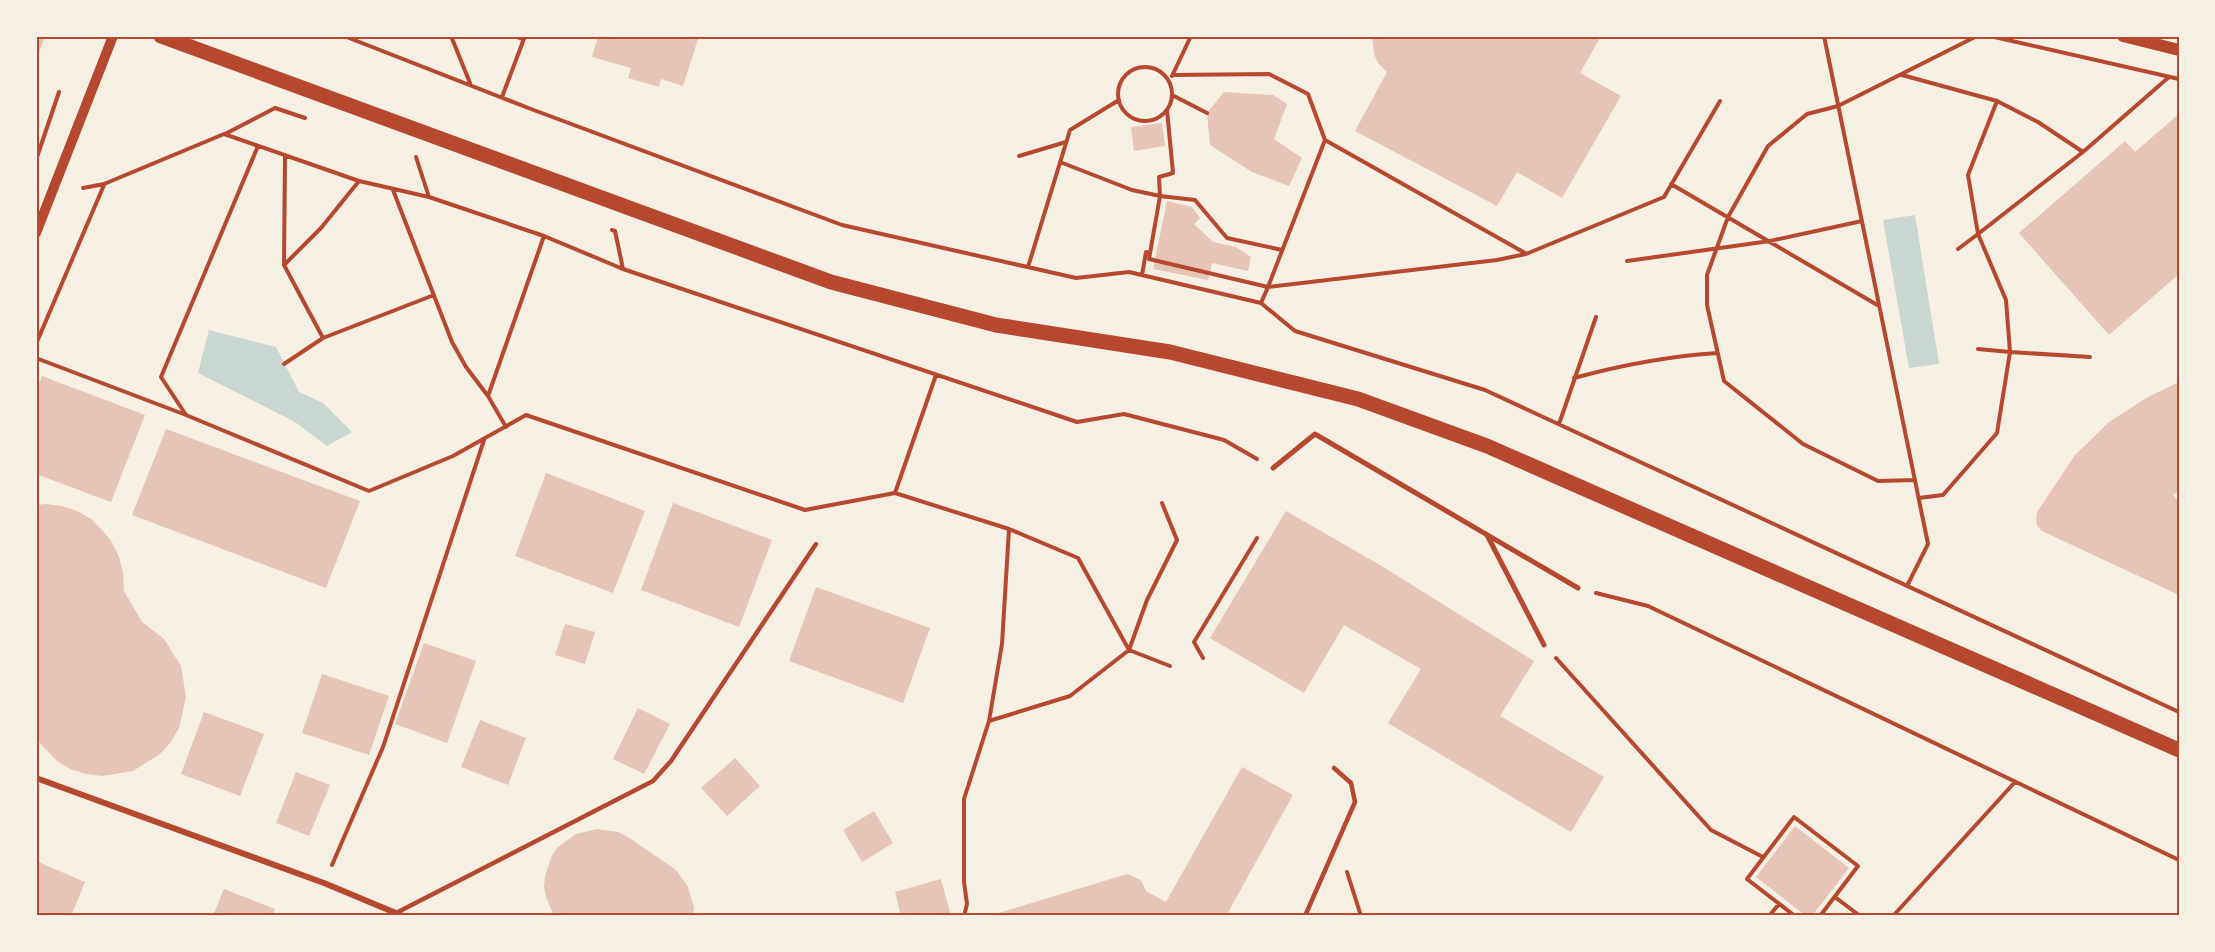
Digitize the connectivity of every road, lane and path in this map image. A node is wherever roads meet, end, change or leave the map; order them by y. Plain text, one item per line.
1 (113, 36) edge
2 (161, 36) edge
3 (344, 36) edge
4 (452, 36) edge
5 (514, 36) edge
6 (1191, 36) edge
7 (1824, 36) edge
8 (1977, 36) edge
9 (1990, 36) edge
10 (2123, 36) edge
11 (525, 38) edge
12 (2179, 50) edge
13 (1901, 74) junction
14 (1173, 75) junction
15 (2169, 76) junction
16 (2179, 79) edge
17 (1169, 82) junction
18 (470, 84) junction
19 (59, 92) dead end
20 (1172, 95) junction
21 (502, 97) junction
22 (1119, 100) junction
23 (1720, 101) dead end
24 (1997, 101) junction
25 (1838, 105) junction
26 (1167, 110) junction
27 (1207, 113) dead end
28 (307, 119) dead end
29 (224, 134) junction
30 (1325, 140) junction
31 (1066, 142) junction
32 (258, 146) junction
33 (2083, 152) junction
34 (285, 155) junction
35 (1019, 156) dead end
36 (426, 158) dead end
37 (36, 160) edge
38 (1060, 162) junction
39 (359, 181) junction
40 (104, 184) junction
41 (1671, 184) junction
42 (83, 188) dead end
43 (392, 189) junction
44 (1160, 196) junction
45 (429, 197) junction
46 (1728, 217) junction
47 (1862, 221) junction
48 (604, 226) dead end
49 (36, 233) edge
50 (1978, 234) junction
51 (544, 236) junction
52 (1770, 241) junction
53 (1718, 247) junction
54 (1958, 249) dead end
55 (1282, 250) junction
56 (1150, 253) junction
57 (1526, 254) junction
58 (1627, 261) dead end
59 (284, 265) junction
60 (1028, 267) junction
61 (623, 269) junction
62 (1142, 275) junction
63 (1269, 287) junction
64 (434, 294) junction
65 (1261, 303) junction
66 (1880, 307) junction
67 (1596, 317) dead end
68 (322, 338) junction
69 (36, 344) edge
70 (1978, 349) dead end
71 (2010, 352) junction
72 (1718, 353) junction
73 (2090, 357) dead end
74 (36, 358) edge
75 (284, 364) dead end
76 (936, 375) junction
77 (1574, 378) junction
78 (488, 396) junction
79 (186, 416) junction
80 (1559, 423) junction
81 (506, 427) junction
82 (484, 440) junction
83 (1273, 468) joint
84 (1915, 480) junction
85 (896, 493) junction
86 (1919, 498) junction
87 (1162, 503) dead end
88 (1009, 530) junction
89 (1486, 535) junction
90 (1257, 537) dead end
91 (816, 544) dead end
92 (1907, 586) junction
93 (1578, 588) joint
94 (1544, 645) joint
95 (1129, 650) junction
96 (1203, 658) dead end
97 (1170, 666) dead end
98 (2179, 712) edge
99 (988, 721) junction
100 (2179, 750) edge
101 (1334, 768) dead end
102 (36, 778) edge
103 (2015, 782) junction
104 (1338, 842) junction
105 (1763, 857) junction
106 (2179, 860) edge
107 (330, 870) dead end
108 (1835, 897) junction
109 (1779, 904) junction
110 (396, 913) junction
111 (403, 916) edge
112 (964, 916) edge
113 (1305, 916) edge
114 (1361, 916) edge
115 (1769, 916) edge
116 (1795, 916) edge
117 (1820, 916) edge
118 (1860, 916) edge
119 (1893, 916) edge

1 - 49 street
2 - 100 main road
3 - 18 path
4 - 18 path
5 - 11 path
6 - 14 path
7 - 25 path
8 - 13 path
9 - 15 path
10 - 12 main road
11 - 21 path
13 - 24 path
13 - 25 path
14 - 17 path
14 - 30 path
15 - 16 path
15 - 33 path
17 - 20 path
17 - 22 path
18 - 21 path
19 - 37 path
20 - 26 path
20 - 27 path
21 - 60 path
22 - 26 path
22 - 31 path
23 - 41 path
24 - 33 path
24 - 50 path
25 - 46 path
25 - 47 path
26 - 44 path
28 - 29 path
29 - 32 path
29 - 40 path
30 - 55 path
30 - 57 path
31 - 35 path
31 - 38 path
32 - 34 path
32 - 79 path
33 - 50 path
34 - 39 path
34 - 59 path
36 - 45 path
38 - 44 path
38 - 60 path
39 - 43 path
39 - 59 path
40 - 42 path
40 - 69 path
41 - 46 path
41 - 57 path
43 - 45 path
43 - 64 path
44 - 55 path
44 - 56 path
45 - 51 path
46 - 52 path
46 - 53 path
47 - 52 path
47 - 66 path
48 - 61 path
50 - 54 path
50 - 71 path
51 - 61 path
51 - 78 path
52 - 53 path
52 - 66 path
53 - 58 path
53 - 72 path
55 - 63 path
56 - 62 path
56 - 63 path
57 - 63 path
59 - 68 path
60 - 62 path
61 - 76 path
62 - 65 path
63 - 65 path
64 - 68 path
64 - 78 path
65 - 80 path
66 - 84 path
67 - 77 path
68 - 75 path
70 - 71 path
71 - 73 path
71 - 86 path
72 - 77 path
72 - 84 path
74 - 79 path
76 - 83 path
76 - 85 path
77 - 80 path
78 - 81 path
79 - 82 path
80 - 92 path
81 - 82 path
81 - 85 path
82 - 107 path
83 - 89 street
84 - 86 path
85 - 88 path
86 - 92 path
87 - 95 path
88 - 95 path
88 - 99 path
89 - 93 street
89 - 94 street
90 - 96 path
91 - 110 lane
92 - 98 path
93 - 103 path
94 - 105 path
95 - 97 path
95 - 99 path
99 - 112 path
101 - 104 lane
102 - 110 street
103 - 106 path
103 - 119 path
104 - 113 lane
104 - 114 path
105 - 108 path
105 - 109 path
108 - 117 path
108 - 118 path
109 - 115 path
109 - 116 path
110 - 111 street

